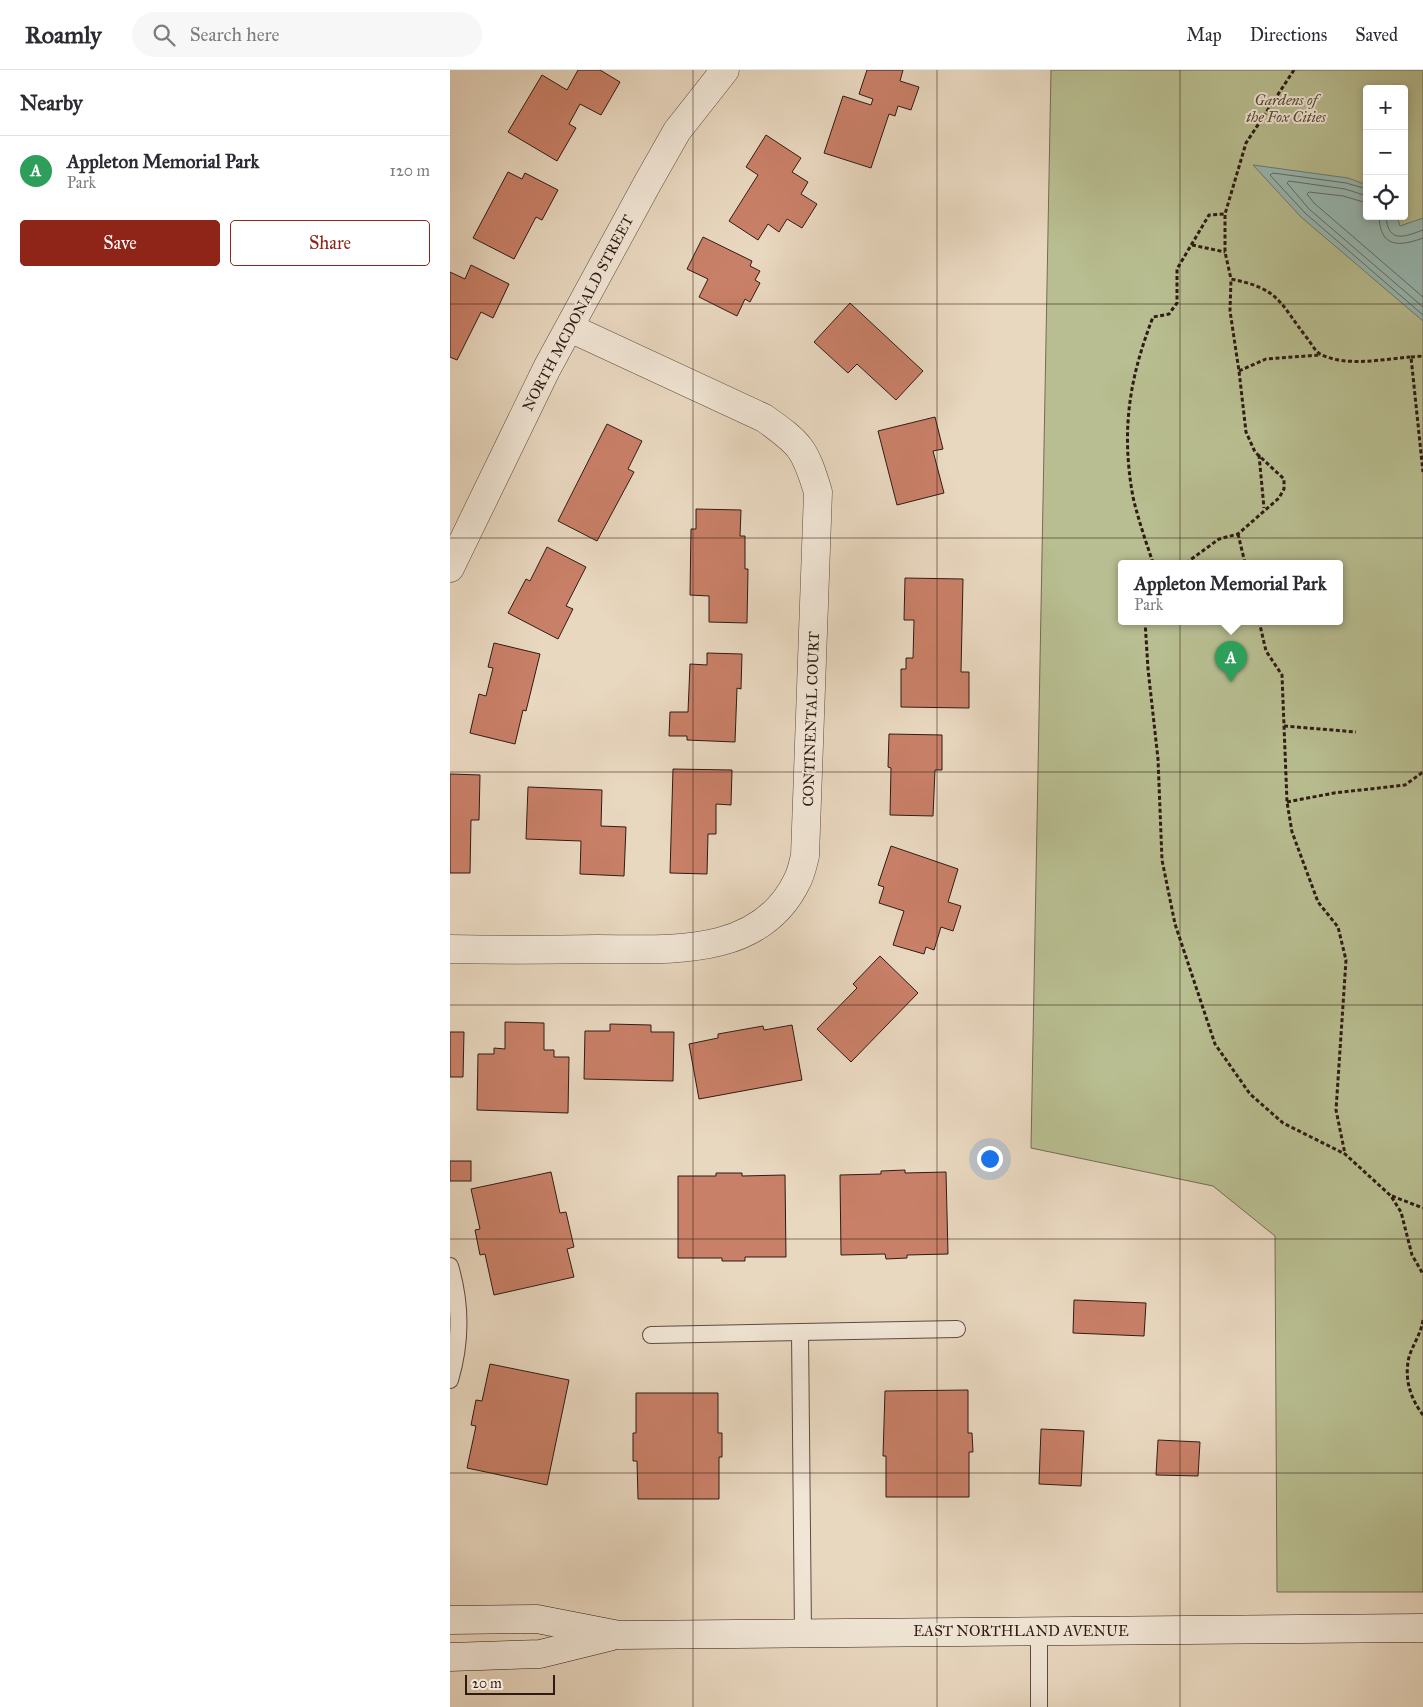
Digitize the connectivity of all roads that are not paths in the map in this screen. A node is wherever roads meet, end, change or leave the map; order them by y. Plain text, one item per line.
1 (725, 70) edge
2 (570, 328) junction
3 (450, 568) edge
4 (450, 949) edge
5 (450, 1266) edge
6 (957, 1329) dead end
7 (800, 1332) junction
8 (651, 1335) dead end
9 (450, 1380) edge
10 (450, 1620) edge
11 (1423, 1628) edge
12 (1039, 1631) junction
13 (803, 1632) junction
14 (620, 1635) junction
15 (450, 1657) edge
16 (1039, 1707) edge

1 - 2 street, NORTH MCDONALD STREET
2 - 3 street, NORTH MCDONALD STREET
2 - 4 street, CONTINENTAL COURT
5 - 9 lane
6 - 7 lane
7 - 8 lane
7 - 13 lane
10 - 14 street, EAST NORTHLAND AVENUE
11 - 12 street, EAST NORTHLAND AVENUE
12 - 13 street, EAST NORTHLAND AVENUE
12 - 16 lane
13 - 14 street, EAST NORTHLAND AVENUE
14 - 15 street, EAST NORTHLAND AVENUE

